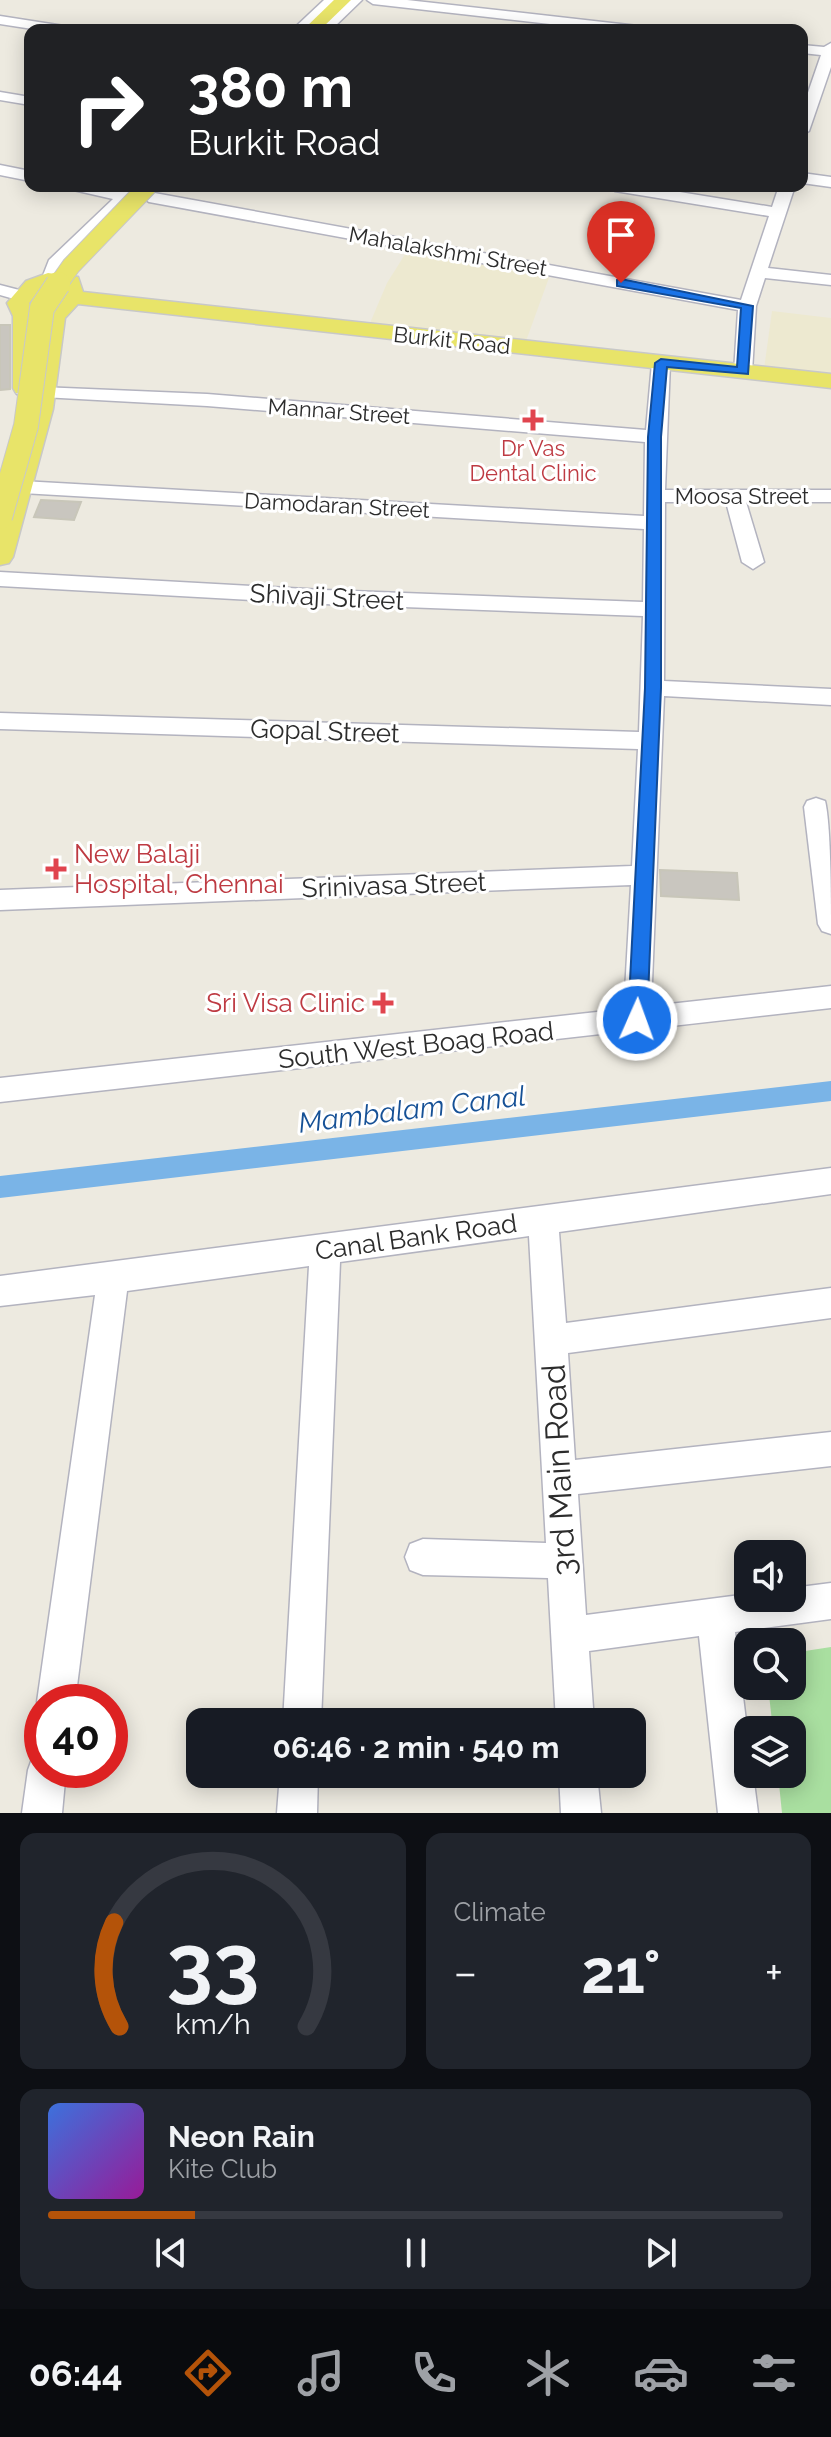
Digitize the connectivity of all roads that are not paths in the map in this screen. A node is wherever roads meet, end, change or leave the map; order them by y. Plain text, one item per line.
1 (332, 0) edge
2 (343, 0) edge
3 (354, 0) edge
4 (373, 0) edge
5 (0, 20) edge
6 (26, 24) edge
7 (306, 24) edge
8 (327, 24) edge
9 (329, 24) edge
10 (585, 24) edge
11 (808, 49) edge
12 (830, 49) edge
13 (808, 95) edge
14 (0, 96) edge
15 (24, 100) edge
16 (808, 122) edge
17 (0, 170) edge
18 (24, 175) edge
19 (24, 176) edge
20 (808, 179) edge
21 (831, 182) edge
22 (0, 191) edge
23 (142, 192) edge
24 (142, 192) edge
25 (142, 192) edge
26 (142, 192) edge
27 (154, 192) edge
28 (651, 192) edge
29 (785, 192) edge
30 (777, 213) junction
31 (759, 272) junction
32 (62, 280) junction
33 (831, 280) edge
34 (747, 306) junction
35 (27, 309) edge
36 (661, 363) junction
37 (743, 372) junction
38 (831, 381) edge
39 (34, 390) junction
40 (655, 437) junction
41 (11, 489) edge
42 (653, 496) junction
43 (734, 496) junction
44 (831, 496) edge
45 (0, 517) edge
46 (652, 523) junction
47 (0, 557) edge
48 (753, 562) dead end
49 (0, 579) edge
50 (654, 609) junction
51 (653, 688) junction
52 (831, 697) edge
53 (0, 721) edge
54 (651, 741) junction
55 (816, 807) dead end
56 (643, 875) junction
57 (0, 900) edge
58 (831, 924) edge
59 (831, 997) edge
60 (637, 1020) junction
61 (0, 1090) edge
62 (831, 1181) edge
63 (543, 1219) junction
64 (325, 1250) junction
65 (113, 1278) junction
66 (0, 1291) edge
67 (831, 1303) edge
68 (552, 1340) junction
69 (831, 1449) edge
70 (559, 1479) junction
71 (423, 1557) dead end
72 (564, 1561) junction
73 (831, 1601) edge
74 (715, 1618) junction
75 (569, 1635) junction
76 (58, 1684) edge
77 (303, 1708) edge
78 (574, 1708) edge
79 (45, 1788) edge
80 (298, 1788) edge
81 (579, 1788) edge
82 (42, 1813) edge
83 (297, 1813) edge
84 (581, 1813) edge
85 (738, 1813) edge

1 - 7 street
2 - 8 main road
3 - 9 main road
4 - 10 street
5 - 6 street
11 - 12 street
12 - 13 street
13 - 16 street
14 - 15 street
17 - 18 street
19 - 22 street
20 - 21 street
23 - 32 main road, bridge
24 - 32 street
25 - 32 street
26 - 35 main road, bridge
27 - 34 street, Mahalakshmi Street
28 - 30 street
29 - 30 street
30 - 31 street
31 - 33 street
31 - 34 street
32 - 35 main road
32 - 35 main road
32 - 36 main road, Burkit Road
34 - 37 street
35 - 39 main road
35 - 39 main road
35 - 45 main road, bridge
36 - 37 main road, Burkit Road
36 - 40 street
37 - 38 main road, Burkit Road
39 - 40 street, Mannar Street
39 - 41 main road
40 - 42 street
41 - 46 street, Damodaran Street
41 - 47 main road
42 - 43 street, Moosa Street
42 - 46 street
43 - 44 street, Moosa Street
43 - 48 street
46 - 50 street
49 - 50 street, Shivaji Street
50 - 51 street
51 - 52 street
51 - 54 street
53 - 54 street, Gopal Street
54 - 56 street
55 - 58 street
56 - 57 street, Srinivasa Street
56 - 60 street
59 - 60 street, South West Boag Road
60 - 61 street, South West Boag Road
62 - 63 street, Canal Bank Road
63 - 64 street, Canal Bank Road
63 - 68 street, 3rd Main Road
64 - 65 street, Canal Bank Road
64 - 77 street
65 - 66 street, Canal Bank Road
65 - 76 street
67 - 68 street
68 - 70 street, 3rd Main Road
69 - 70 street
70 - 72 street, 3rd Main Road
71 - 72 street
72 - 75 street, 3rd Main Road
73 - 74 street
74 - 75 street
74 - 85 street
75 - 78 street, 3rd Main Road
79 - 82 street
80 - 83 street
81 - 84 street

